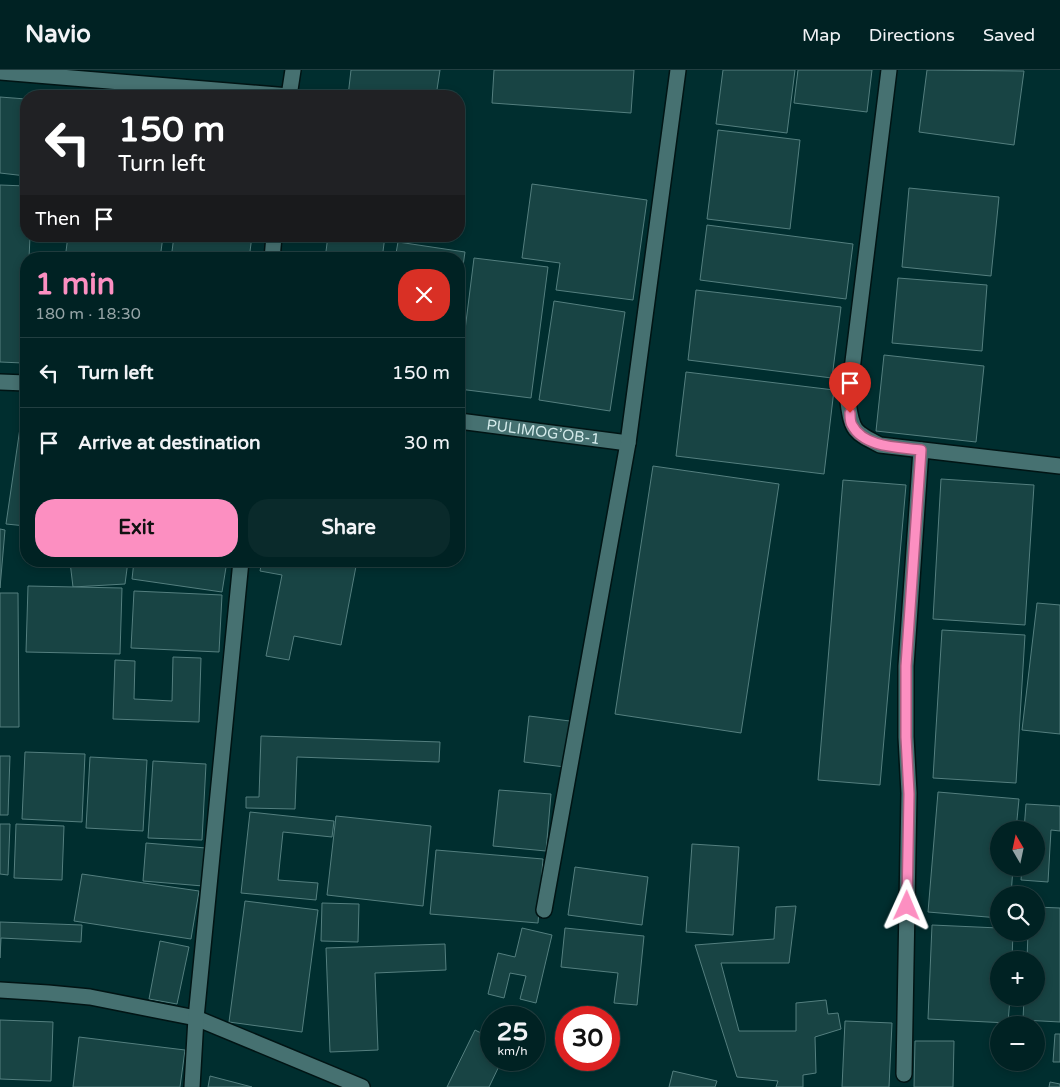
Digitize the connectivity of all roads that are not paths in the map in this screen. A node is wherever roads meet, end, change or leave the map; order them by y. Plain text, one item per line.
1 (293, 70) edge
2 (678, 70) edge
3 (889, 70) edge
4 (0, 72) edge
5 (217, 90) edge
6 (290, 90) edge
7 (0, 382) edge
8 (20, 383) edge
9 (465, 422) edge
10 (628, 444) junction
11 (921, 450) junction
12 (1060, 466) edge
13 (240, 567) edge
14 (544, 910) dead end
15 (0, 990) edge
16 (196, 1018) junction
17 (904, 1074) dead end
18 (192, 1087) edge
19 (362, 1087) edge

1 - 6 street
2 - 10 street
3 - 11 street
4 - 5 street
7 - 8 street
9 - 10 street, PULIMOG’OB-1
10 - 14 street
11 - 12 street
11 - 17 street
13 - 16 street
15 - 16 street
16 - 18 street
16 - 19 street

